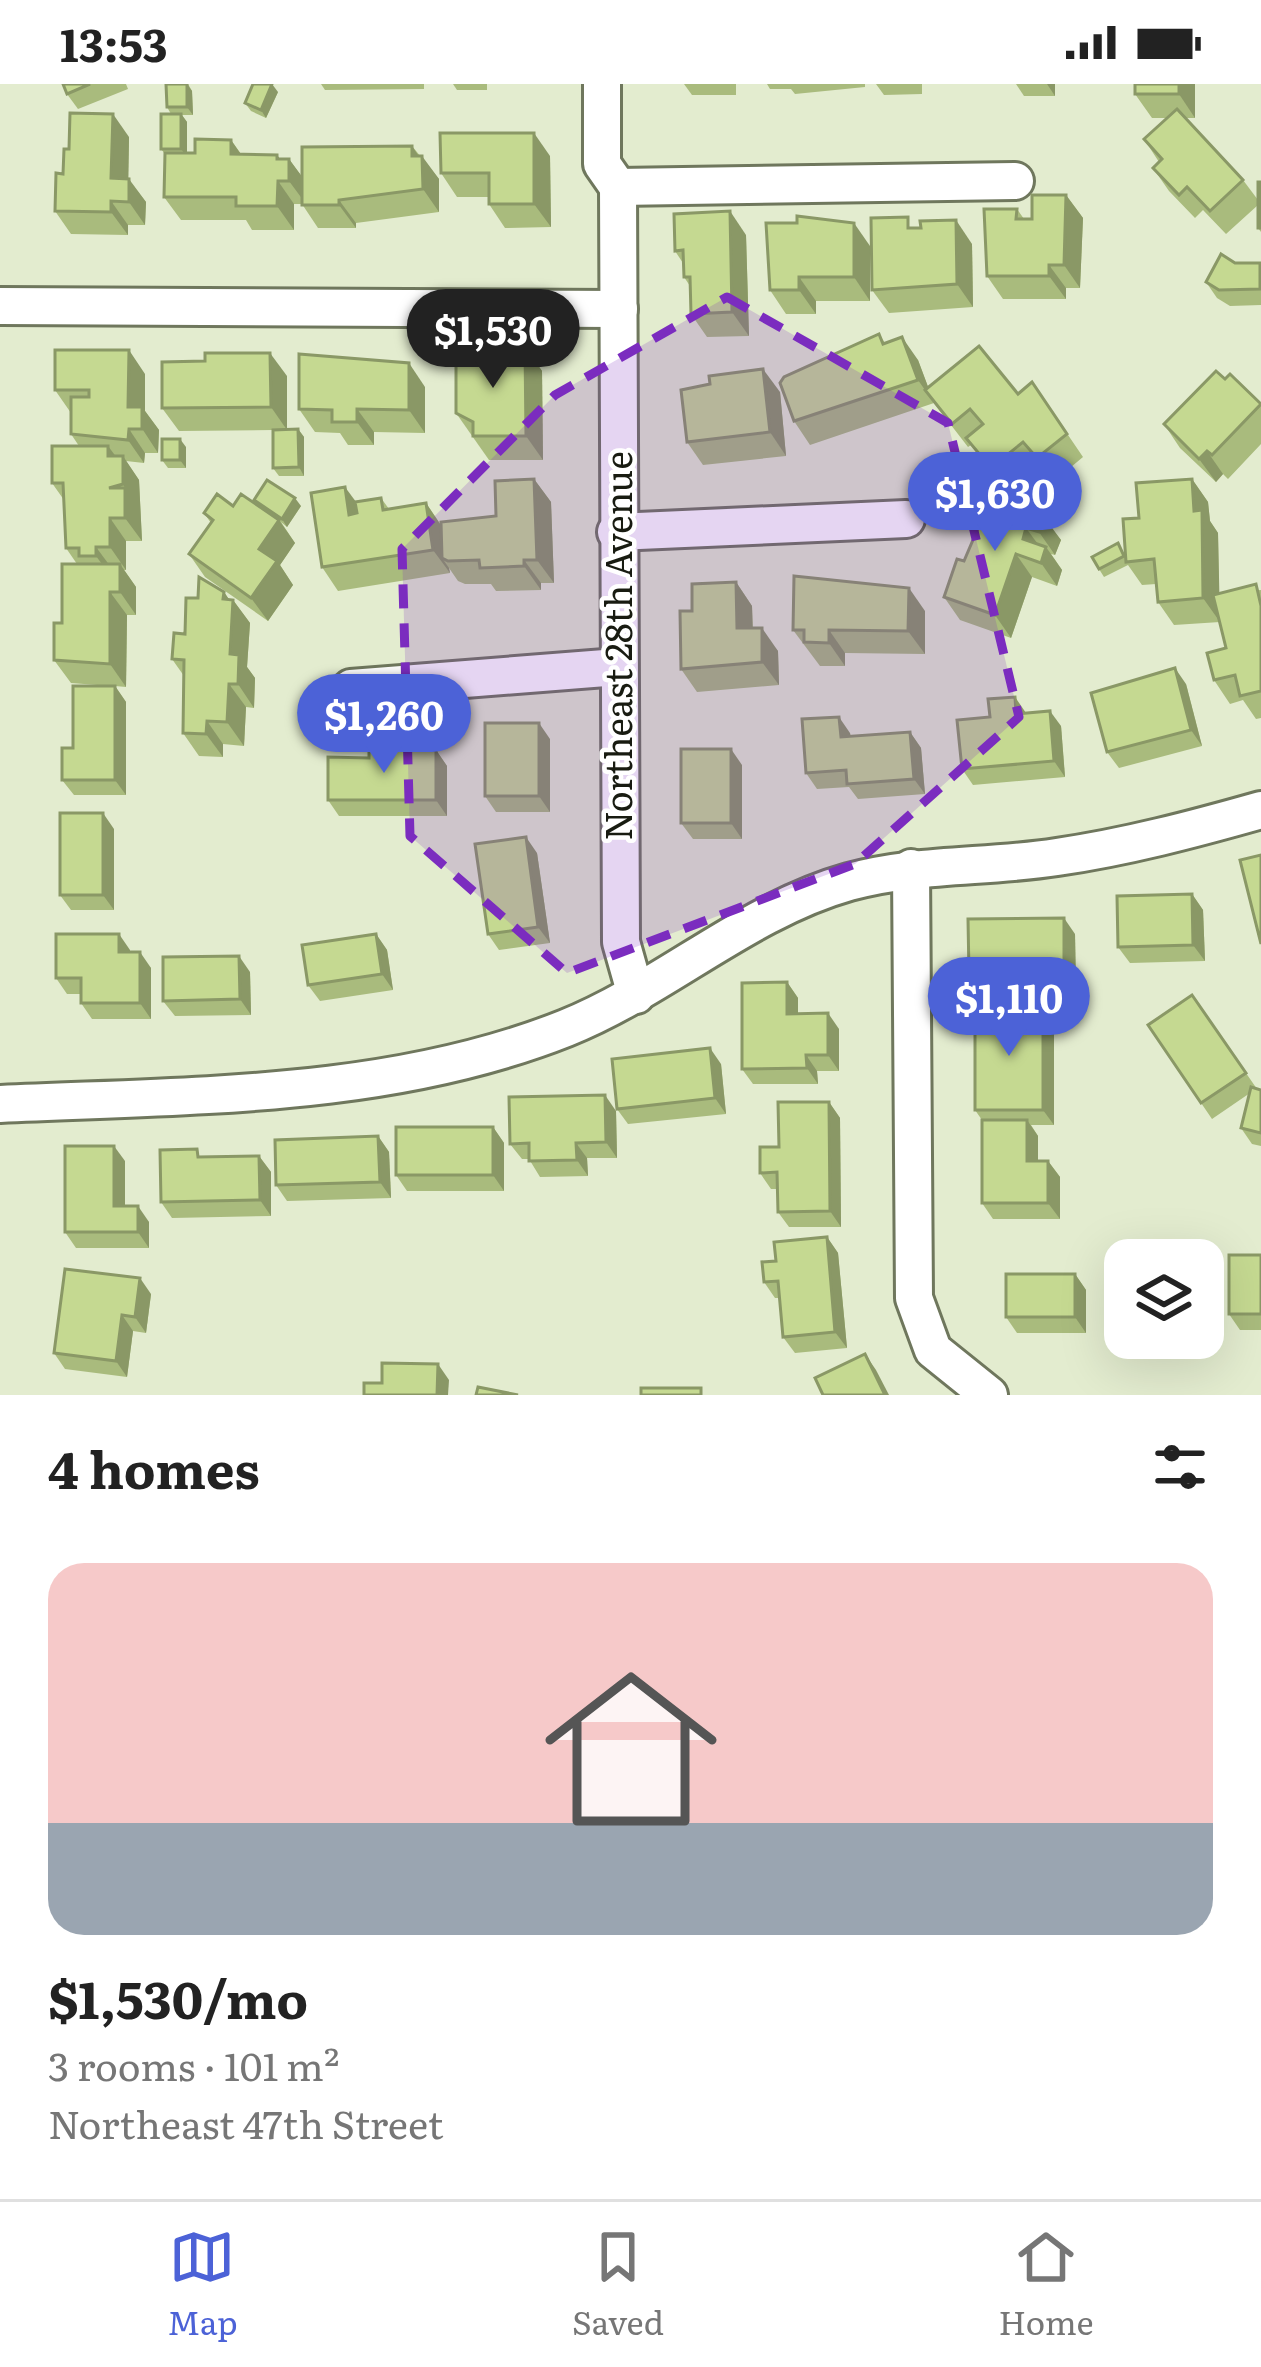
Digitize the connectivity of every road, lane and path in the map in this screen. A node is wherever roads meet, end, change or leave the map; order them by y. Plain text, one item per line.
1 (602, 84) edge
2 (1015, 182) dead end
3 (617, 187) junction
4 (0, 306) edge
5 (619, 309) junction
6 (905, 519) dead end
7 (616, 532) junction
8 (617, 667) junction
9 (350, 688) dead end
10 (1261, 810) edge
11 (911, 868) junction
12 (636, 995) junction
13 (0, 1104) edge
14 (989, 1395) edge

1 - 3 street, Northeast 28th Avenue
2 - 3 street
3 - 5 street, Northeast 28th Avenue
4 - 5 street
5 - 7 street, Northeast 28th Avenue
6 - 7 street
7 - 8 street, Northeast 28th Avenue
8 - 9 street
8 - 12 street, Northeast 28th Avenue
10 - 11 street
11 - 12 street
11 - 14 street
12 - 13 street

